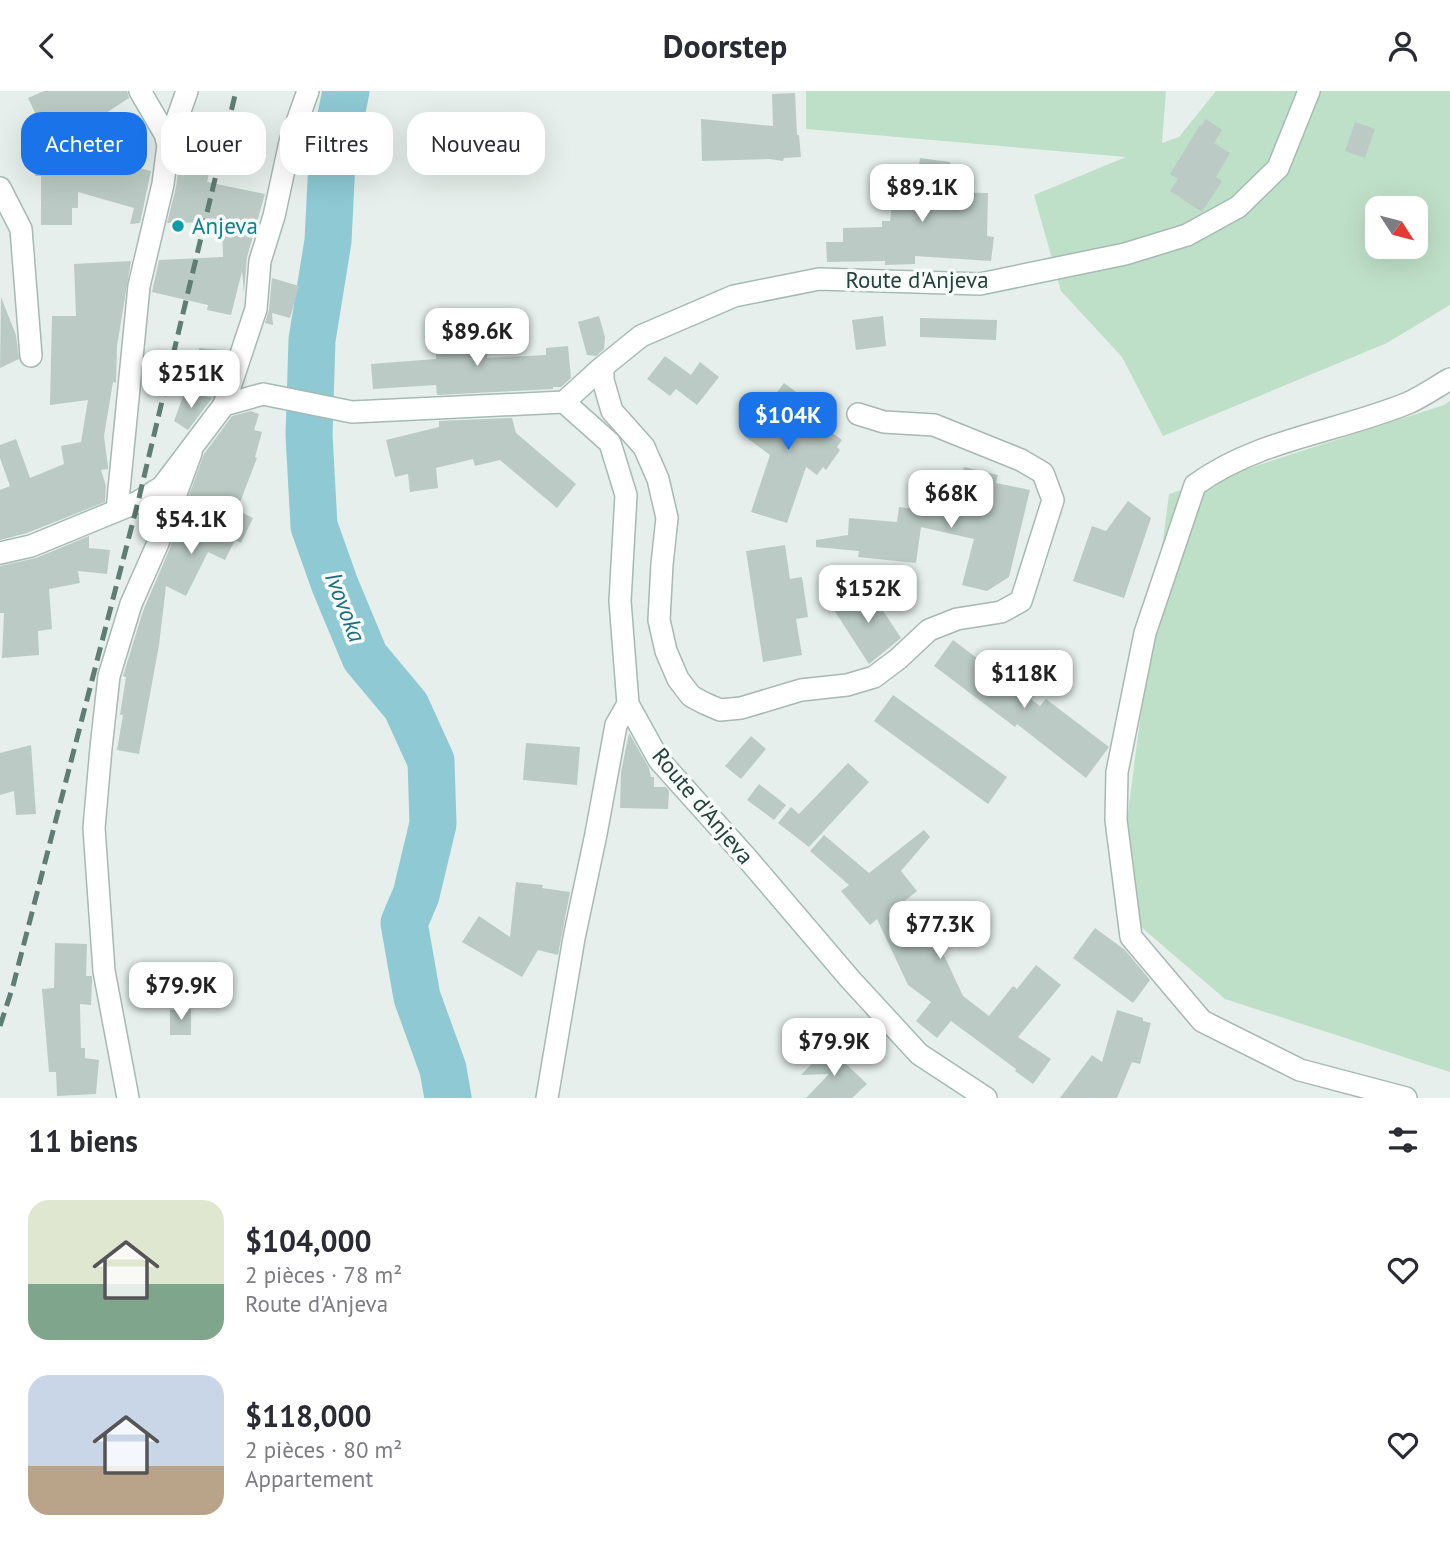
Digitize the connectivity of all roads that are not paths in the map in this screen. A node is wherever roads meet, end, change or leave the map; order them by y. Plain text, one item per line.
1 (140, 91) edge
2 (187, 91) edge
3 (308, 91) edge
4 (1309, 91) edge
5 (180, 112) edge
6 (161, 127) edge
7 (164, 175) edge
8 (0, 188) edge
9 (32, 356) dead end
10 (603, 367) junction
11 (1450, 379) edge
12 (564, 403) junction
13 (224, 405) junction
14 (858, 414) dead end
15 (193, 448) junction
16 (117, 509) junction
17 (0, 553) edge
18 (628, 704) junction
19 (128, 1098) edge
20 (547, 1098) edge
21 (986, 1098) edge
22 (1406, 1098) edge

1 - 6 street
2 - 5 street
3 - 13 street
4 - 10 street, Route d'Anjeva
7 - 16 street
8 - 9 street
10 - 12 street, Route d'Anjeva
10 - 14 street
11 - 22 street
12 - 13 street
12 - 18 street, Route d'Anjeva
13 - 15 street
15 - 16 street
15 - 19 street
16 - 17 street
18 - 20 street
18 - 21 street, Route d'Anjeva

